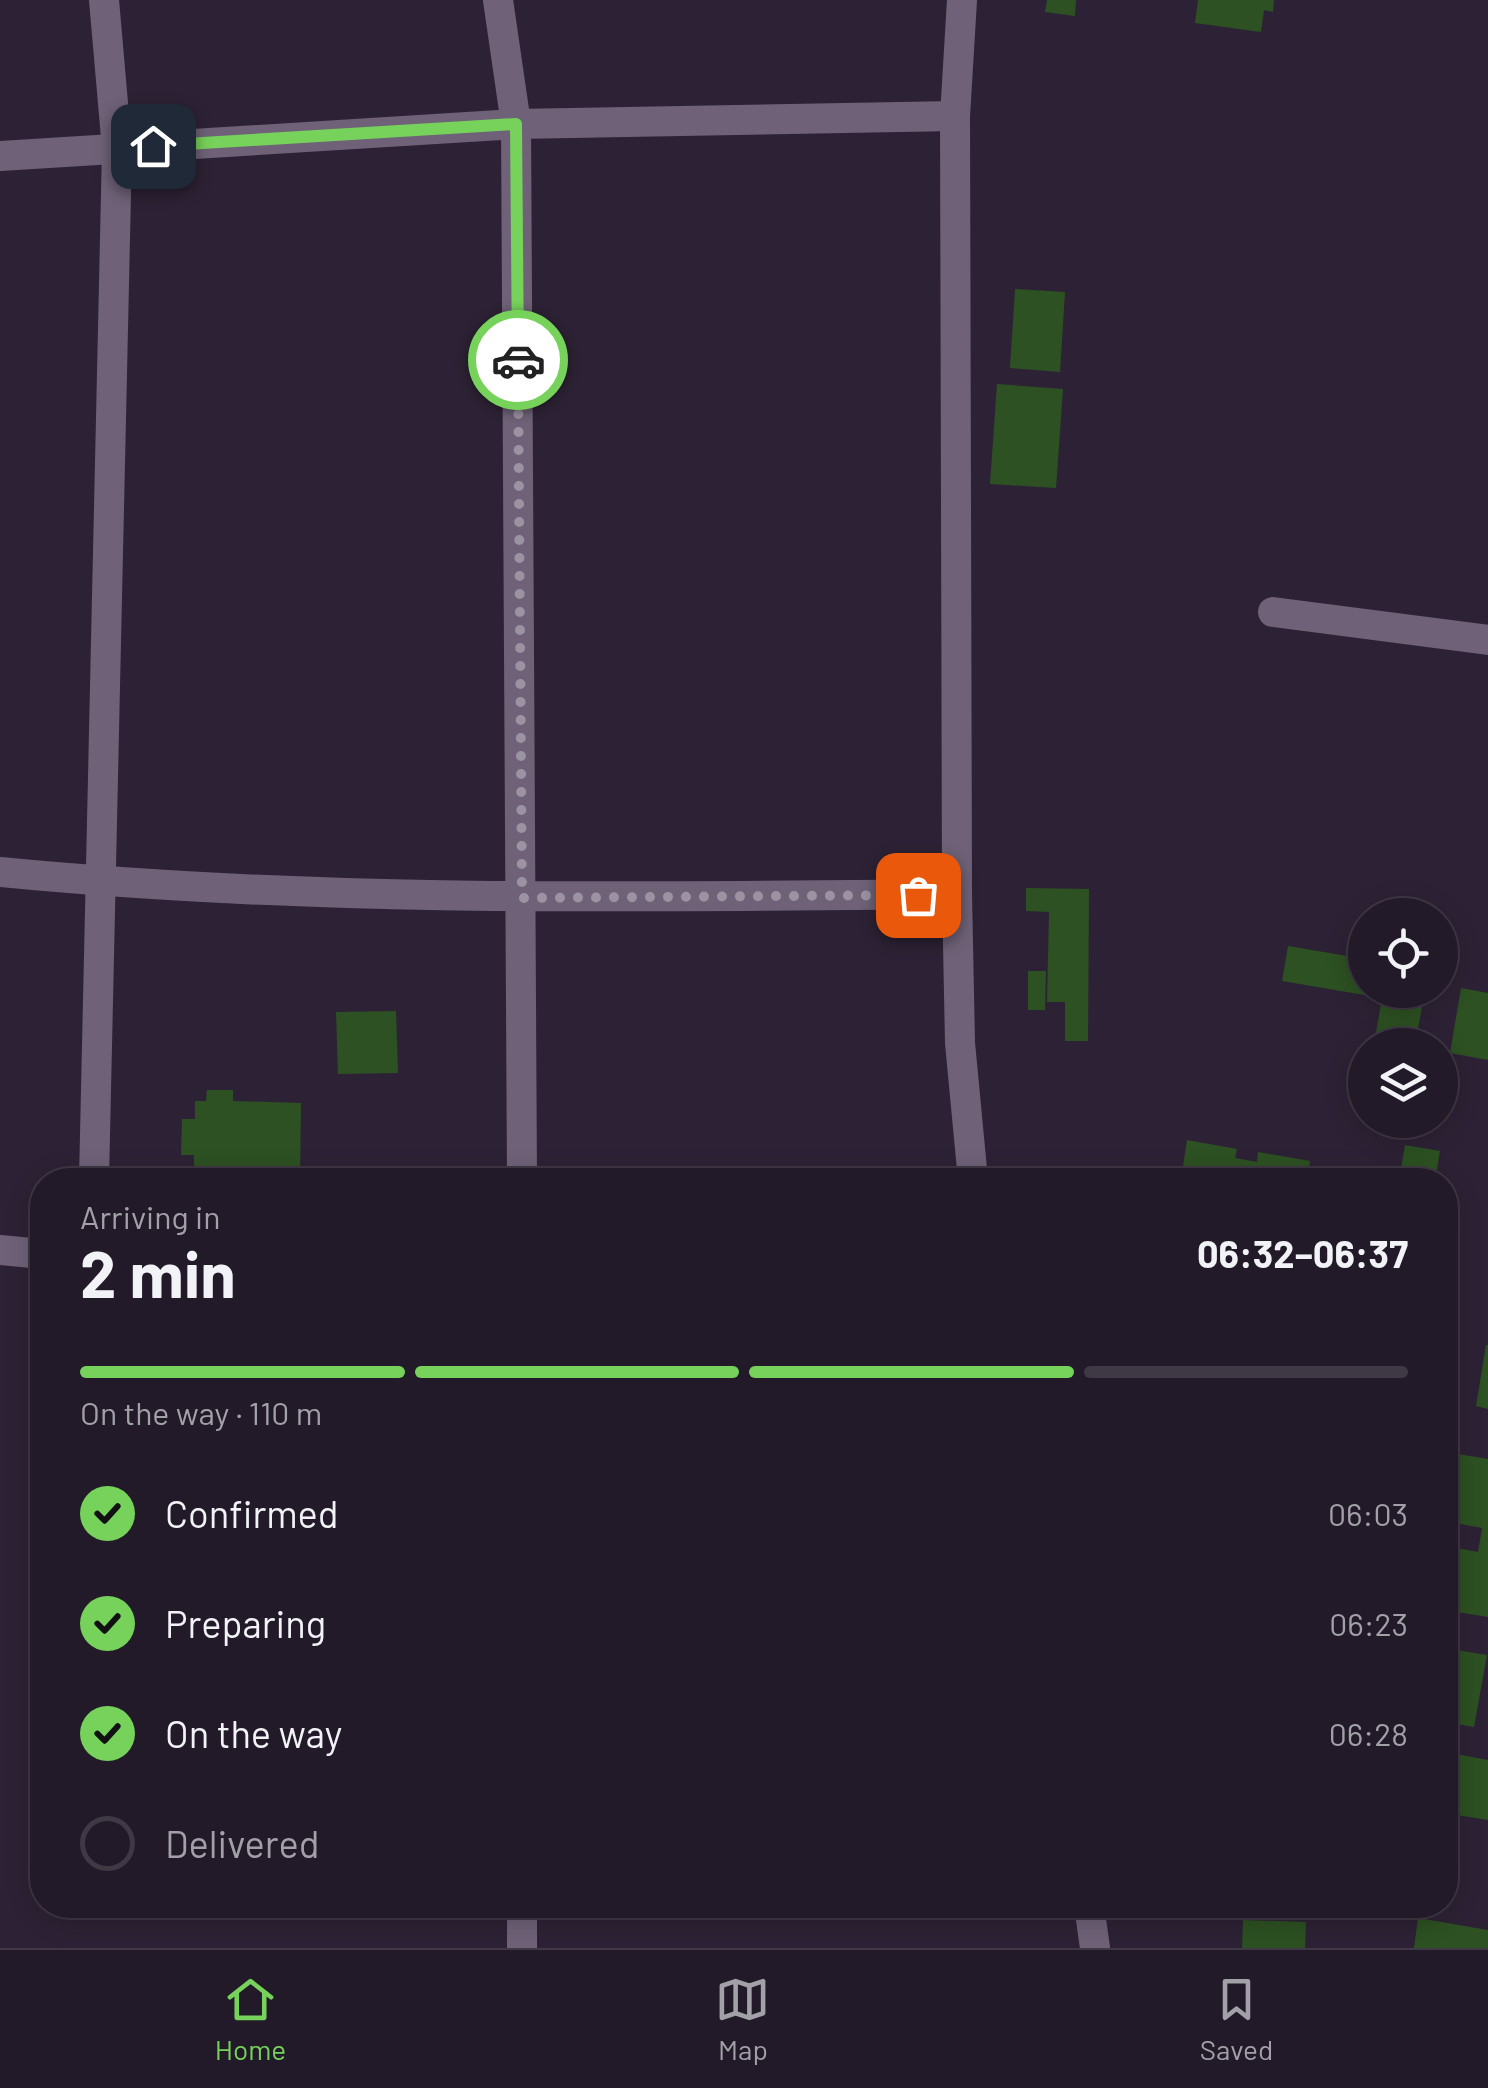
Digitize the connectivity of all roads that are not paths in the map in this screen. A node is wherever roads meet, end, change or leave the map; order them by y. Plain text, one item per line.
1 (104, 0) edge
2 (498, 0) edge
3 (962, 0) edge
4 (955, 116) junction
5 (516, 124) junction
6 (117, 148) junction
7 (0, 156) edge
8 (1273, 612) dead end
9 (1488, 640) edge
10 (0, 872) edge
11 (101, 882) junction
12 (957, 894) junction
13 (522, 898) junction
14 (94, 1168) edge
15 (522, 1168) edge
16 (972, 1168) edge
17 (0, 1250) edge
18 (30, 1253) edge
19 (522, 1918) edge
20 (1091, 1918) edge
21 (522, 1948) edge
22 (1096, 1948) edge

1 - 6 street
2 - 5 street
3 - 4 street
4 - 5 street
4 - 12 street
5 - 6 street
5 - 13 street
6 - 7 street
6 - 11 street
8 - 9 street
10 - 11 street
11 - 13 street
11 - 14 street
12 - 13 street
12 - 16 street
13 - 15 street
17 - 18 street
19 - 21 street
20 - 22 street

